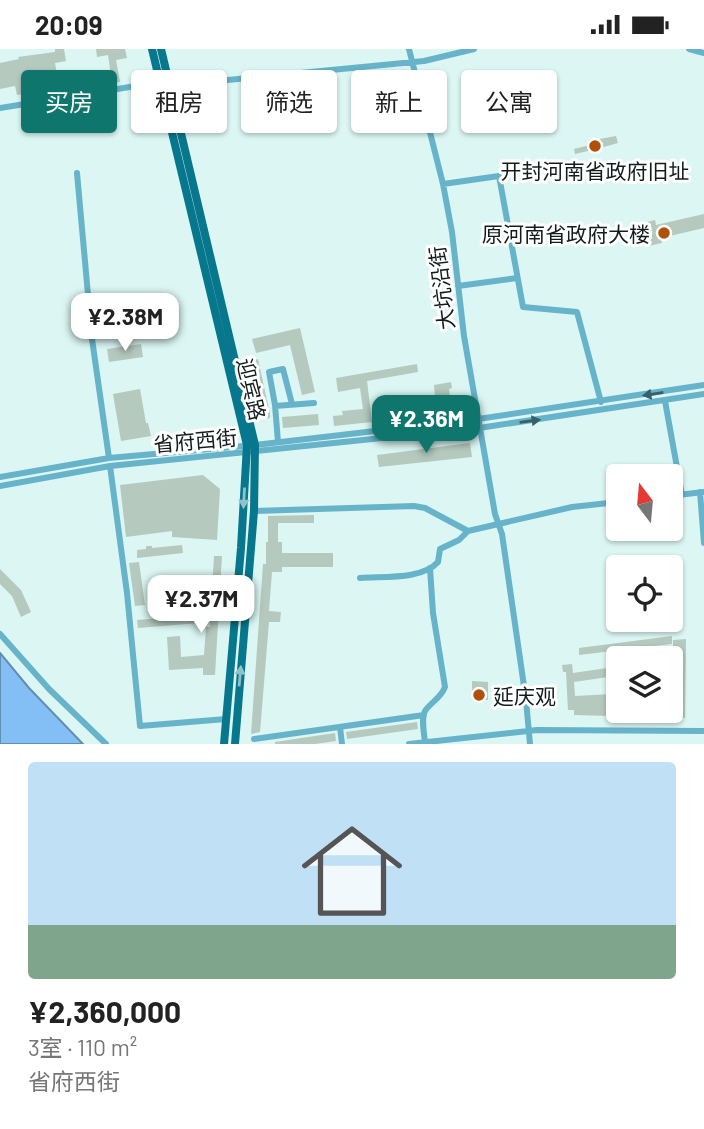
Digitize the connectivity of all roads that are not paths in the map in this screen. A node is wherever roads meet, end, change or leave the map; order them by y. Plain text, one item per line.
1 (152, 49) edge
2 (161, 49) edge
3 (409, 49) edge
4 (474, 49) edge
5 (689, 49) edge
6 (704, 53) edge
7 (413, 63) junction
8 (160, 70) edge
9 (163, 70) edge
10 (227, 79) edge
11 (131, 89) edge
12 (0, 108) edge
13 (177, 133) edge
14 (77, 173) dead end
15 (443, 184) junction
16 (517, 278) junction
17 (458, 286) junction
18 (704, 385) edge
19 (704, 394) edge
20 (665, 401) junction
21 (601, 402) junction
22 (314, 403) dead end
23 (292, 404) junction
24 (275, 406) junction
25 (478, 419) junction
26 (480, 428) junction
27 (278, 442) junction
28 (251, 449) junction
29 (109, 458) junction
30 (676, 464) edge
31 (110, 466) junction
32 (0, 477) edge
33 (0, 486) edge
34 (702, 492) edge
35 (683, 495) edge
36 (606, 503) edge
37 (254, 510) junction
38 (499, 525) junction
39 (468, 531) junction
40 (704, 543) edge
41 (430, 568) junction
42 (360, 578) dead end
43 (0, 634) edge
44 (424, 715) junction
45 (226, 719) junction
46 (340, 727) junction
47 (530, 730) junction
48 (704, 731) edge
49 (254, 739) dead end
50 (425, 742) junction
51 (443, 742) edge
52 (106, 744) edge
53 (224, 744) edge
54 (234, 744) edge
55 (342, 744) edge
56 (409, 744) edge
57 (530, 744) edge

1 - 8 main road, 迎宾路
2 - 9 main road, 迎宾路
3 - 7 street, 大坑沿街
4 - 7 street
5 - 6 street
7 - 10 street
7 - 15 street, 大坑沿街
11 - 12 street
13 - 28 main road, 迎宾路
14 - 29 street
15 - 16 street
15 - 17 street, 大坑沿街
16 - 17 street
16 - 21 street
17 - 25 street, 大坑沿街
18 -> 21 street, 省府西街
19 - 20 street, 省府西街
26 -> 20 street, 省府西街
20 - 30 street
21 - 25 street, 省府西街
22 - 23 street
23 - 24 street
23 - 24 street
24 - 27 street
25 - 26 street, 大坑沿街
25 - 27 street, 省府西街
26 - 28 street, 省府西街
26 - 38 street, 大坑沿街
27 - 28 street, 省府西街
28 - 29 street, 省府西街
28 - 31 street, 省府西街
28 - 37 main road, 迎宾路
28 -> 45 main road, 迎宾路
29 - 32 street, 省府西街
31 - 33 street, 省府西街
31 - 45 street
34 - 35 street
34 - 40 street
36 - 38 street
37 - 39 street
54 -> 37 main road, 迎宾路
38 - 39 street
38 - 47 street, 大坑沿街
39 - 41 street
41 - 42 street
41 - 44 street
43 - 52 street
44 - 46 street
44 - 50 street
45 - 53 main road, 迎宾路
46 - 49 street
46 - 55 street
47 - 48 street
47 - 51 street
47 - 57 street, 大坑沿街
50 - 51 street
50 - 56 street

